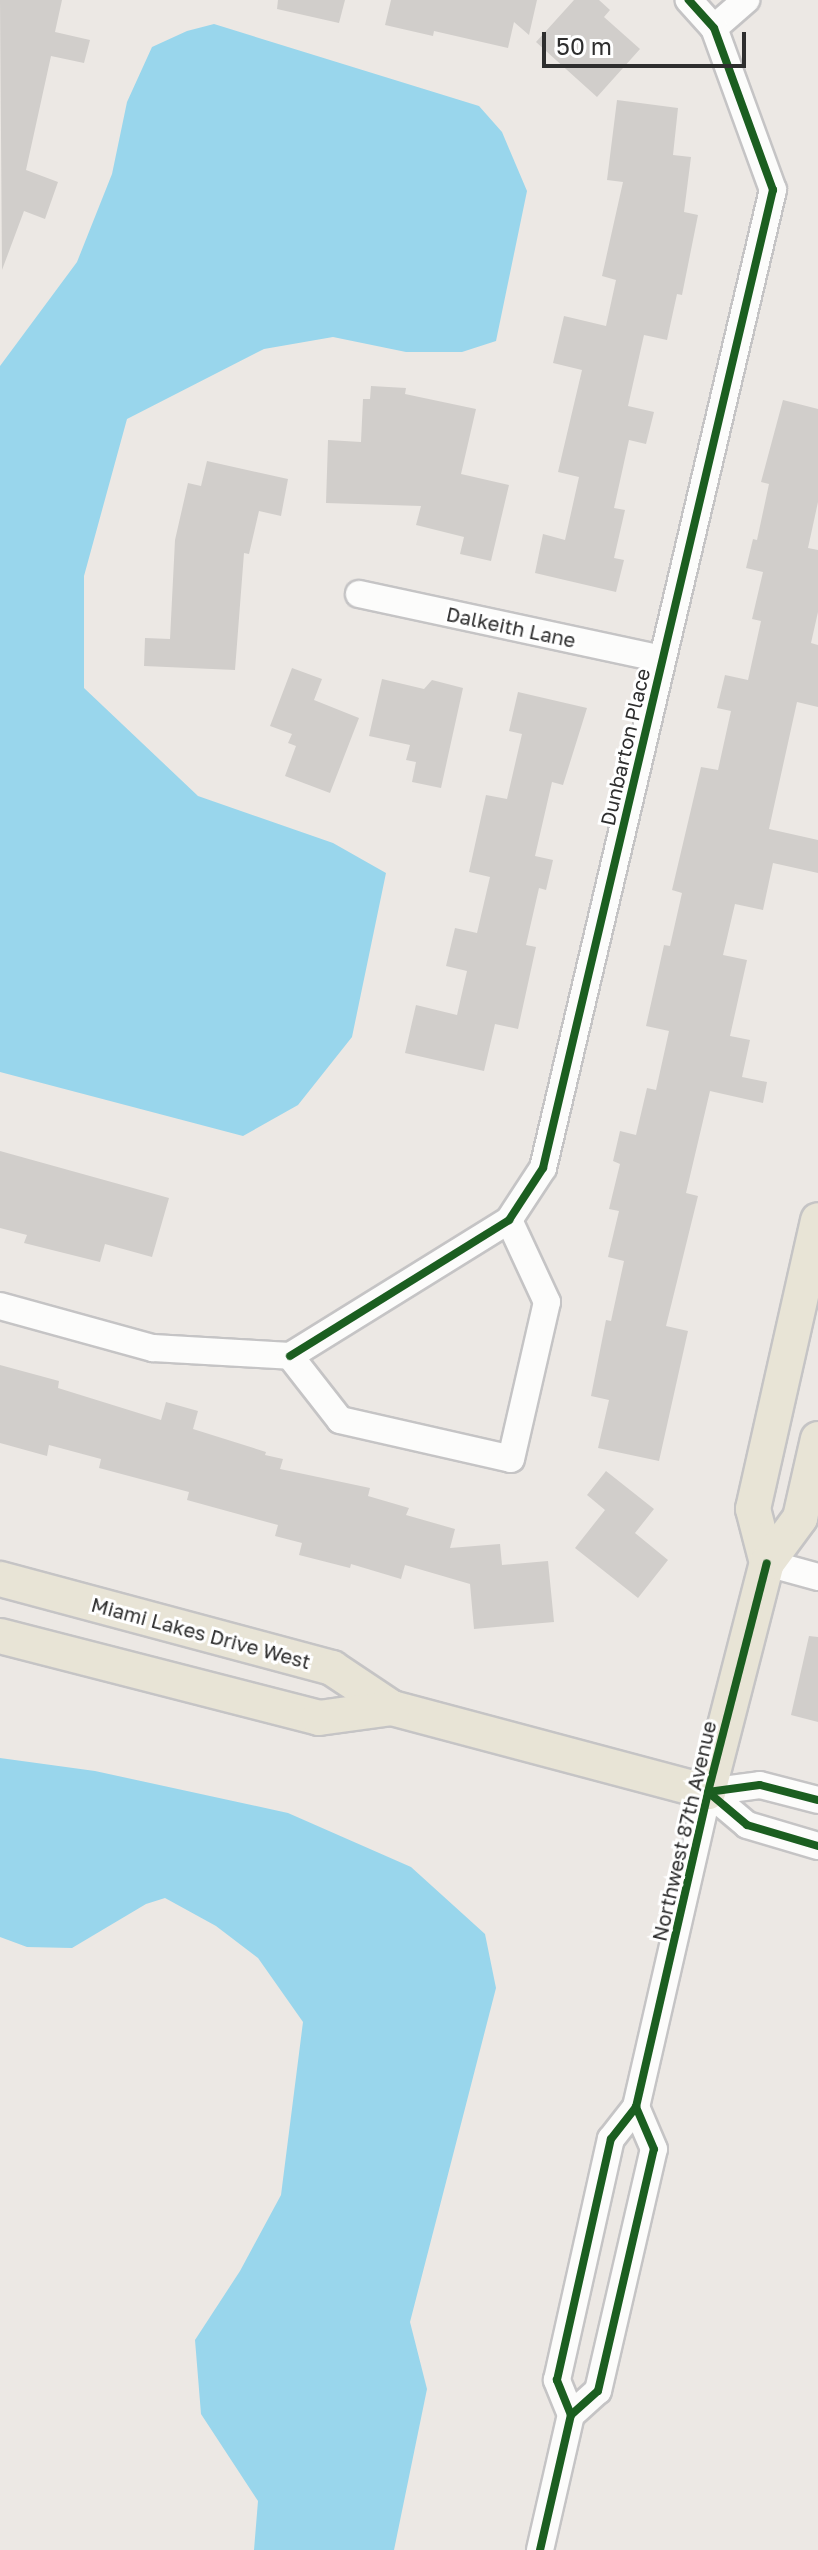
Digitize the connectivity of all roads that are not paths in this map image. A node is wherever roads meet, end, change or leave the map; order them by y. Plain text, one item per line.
1 (689, 0) edge
2 (746, 0) edge
3 (714, 28) junction
4 (359, 594) dead end
5 (662, 659) junction
6 (509, 1220) junction
7 (818, 1220) edge
8 (0, 1306) edge
9 (290, 1356) junction
10 (818, 1439) edge
11 (767, 1563) junction
12 (818, 1577) edge
13 (0, 1579) edge
14 (0, 1636) edge
15 (392, 1708) junction
16 (708, 1792) junction
17 (818, 1800) edge
18 (818, 1846) edge
19 (636, 2107) junction
20 (571, 2415) junction
21 (540, 2550) edge

1 - 3 street
2 - 3 street
3 - 5 street, Dunbarton Place
4 - 5 street, Dalkeith Lane
5 - 6 street, Dunbarton Place
6 - 9 street, Dunbarton Place
6 - 9 street
7 - 11 main road, Northwest 87th Avenue
8 - 9 street
10 - 11 main road, Northwest 87th Avenue
11 - 12 street
11 - 16 main road, Northwest 87th Avenue
13 - 15 main road, Miami Lakes Drive West
14 - 15 main road, Miami Lakes Drive West
15 - 16 main road, Miami Lakes Drive West
16 - 17 street
16 - 18 street
16 - 19 street, Northwest 87th Avenue
19 - 20 street, Northwest 87th Avenue
19 - 20 street
20 - 21 street

